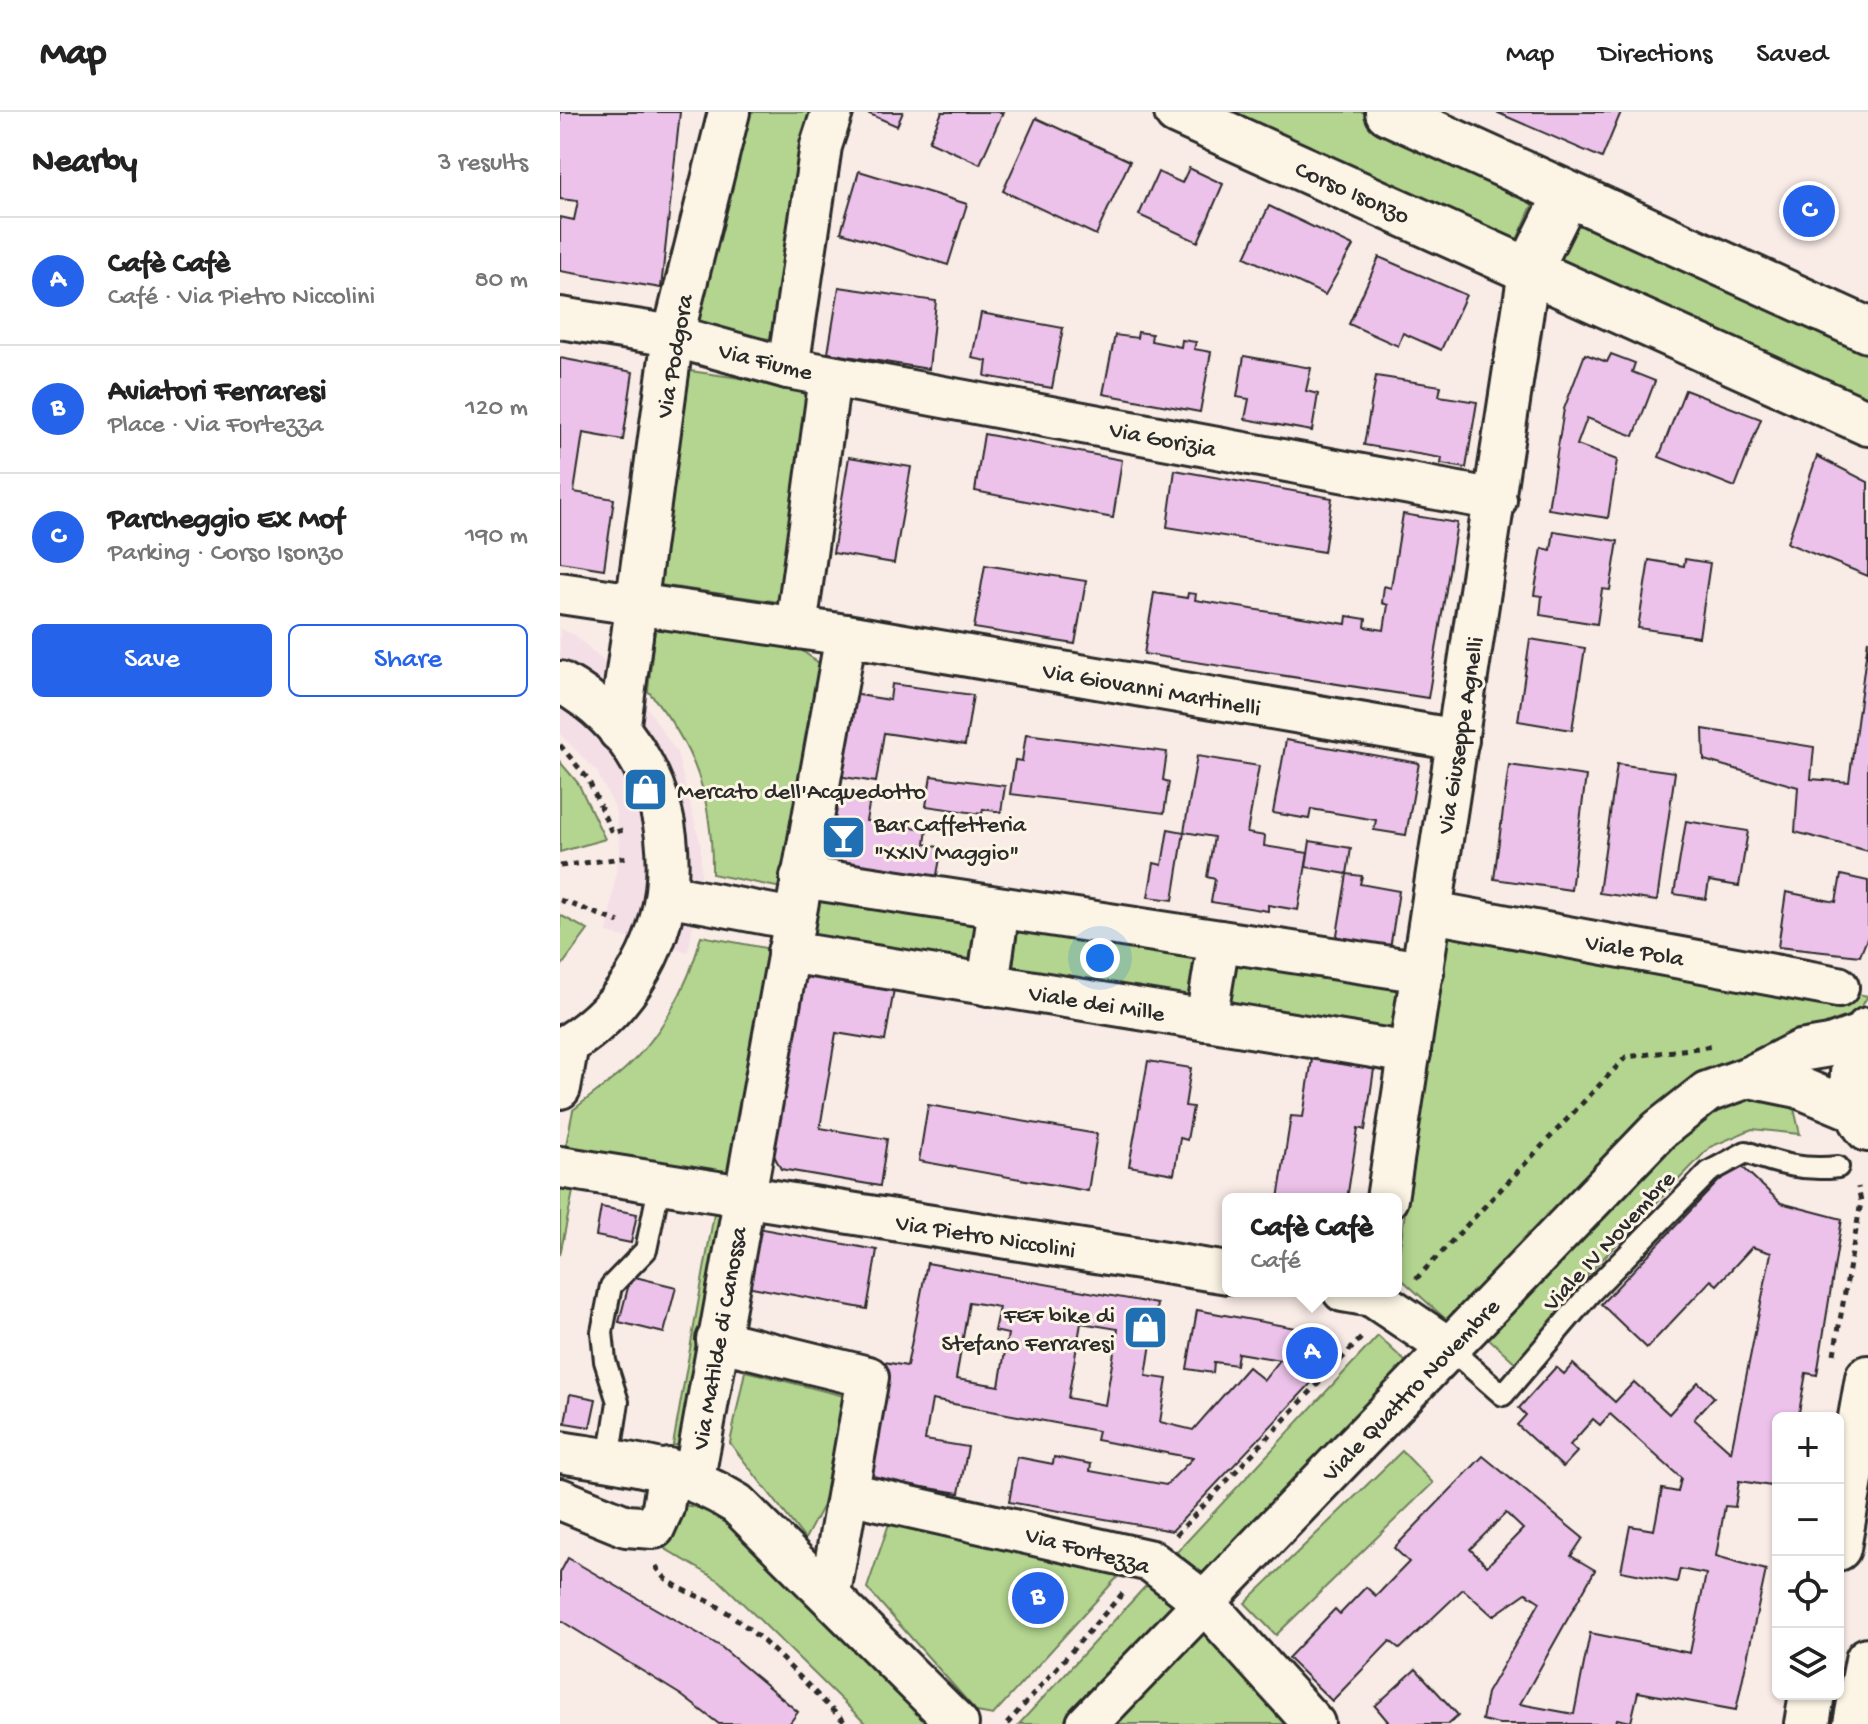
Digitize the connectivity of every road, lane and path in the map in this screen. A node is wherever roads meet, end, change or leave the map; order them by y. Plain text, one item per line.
1 (729, 112) edge
2 (832, 112) edge
3 (1177, 112) edge
4 (1388, 112) edge
5 (1567, 194) junction
6 (1529, 271) junction
7 (560, 318) edge
8 (1868, 330) edge
9 (673, 336) junction
10 (788, 368) junction
11 (830, 377) junction
12 (1868, 423) edge
13 (1496, 500) junction
14 (560, 593) edge
15 (636, 604) junction
16 (796, 628) junction
17 (846, 635) junction
18 (560, 682) edge
19 (619, 731) junction
20 (1458, 740) junction
21 (560, 745) edge
22 (665, 836) junction
23 (560, 866) edge
24 (801, 877) junction
25 (666, 895) junction
26 (560, 900) edge
27 (999, 908) junction
28 (1432, 912) junction
29 (791, 935) junction
30 (657, 936) junction
31 (1219, 941) junction
32 (1423, 972) junction
33 (988, 985) junction
34 (1838, 987) dead end
35 (1206, 1020) junction
36 (1867, 1031) edge
37 (564, 1047) edge
38 (1410, 1053) junction
39 (1749, 1077) junction
40 (560, 1088) edge
41 (1863, 1121) edge
42 (560, 1167) edge
43 (1838, 1167) dead end
44 (1857, 1181) dead end
45 (660, 1182) junction
46 (1388, 1193) edge
47 (743, 1197) junction
48 (1865, 1202) edge
49 (1222, 1272) edge
50 (1369, 1297) edge
51 (717, 1340) junction
52 (1449, 1348) junction
53 (1851, 1367) edge
54 (560, 1452) edge
55 (609, 1460) junction
56 (682, 1474) junction
57 (1843, 1484) edge
58 (848, 1493) junction
59 (560, 1499) edge
60 (646, 1530) junction
61 (830, 1593) junction
62 (1204, 1602) junction
63 (1868, 1660) edge
64 (1811, 1700) edge
65 (847, 1724) edge
66 (958, 1724) edge
67 (1087, 1724) edge
68 (1314, 1724) edge
69 (1807, 1724) edge
70 (1856, 1724) edge

1 - 9 street, Via Podgora
2 - 10 street
3 - 6 street, Corso Isonzo
4 - 5 street
5 - 6 street
5 - 8 street
6 - 12 street, Corso Isonzo
6 - 13 street, Via Giuseppe Agnelli
7 - 9 street, Via Fiume
9 - 10 street, Via Fiume
9 - 15 street, Via Podgora
10 - 11 street, Via Fiume
11 - 13 street, Via Gorizia
11 - 16 street
13 - 20 street, Via Giuseppe Agnelli
14 - 15 street, Via Giovanni Martinelli
15 - 16 street, Via Giovanni Martinelli
15 - 19 street, Via Podgora
16 - 17 street, Via Giovanni Martinelli
17 - 20 street, Via Giovanni Martinelli
17 - 24 street, Via Matilde di Canossa
18 - 19 street
19 - 22 street
20 - 28 street, Via Giuseppe Agnelli
21 - 22 path
22 - 23 path
22 - 25 street
24 - 27 street
24 - 29 street, Via Matilde di Canossa
25 - 29 street, Viale dei Mille
25 - 30 street
26 - 30 path
27 - 31 street
27 - 33 street
28 - 32 street, Via Giuseppe Agnelli
28 - 34 street, Viale Pola
29 - 33 street, Viale dei Mille
29 - 47 street, Via Matilde di Canossa
30 - 37 street
31 - 32 street
31 - 35 street
32 - 38 street, Via Giuseppe Agnelli
33 - 35 street, Viale dei Mille
35 - 38 street, Viale dei Mille
36 - 39 street, Viale Quattro Novembre
36 - 41 street
37 - 40 street
38 - 46 street, Via Giuseppe Agnelli
39 - 41 street
39 - 52 street, Viale Quattro Novembre
42 - 45 street, Via Pietro Niccolini
43 - 52 lane, Viale IV Novembre
44 - 48 path
45 - 47 street, Via Pietro Niccolini
45 - 55 lane
47 - 49 street, Via Pietro Niccolini
47 - 51 street, Via Matilde di Canossa
48 - 53 path
50 - 52 street
51 - 56 street, Via Matilde di Canossa
51 - 58 street
52 - 62 street, Viale Quattro Novembre
53 - 57 street
54 - 55 street
55 - 56 street
56 - 60 street
56 - 61 street
58 - 61 street
58 - 62 street, Via Fortezza
59 - 60 street
60 - 65 path
61 - 66 street
62 - 67 street, Viale Quattro Novembre
62 - 68 street, Via Fortezza
63 - 70 street
64 - 69 street

